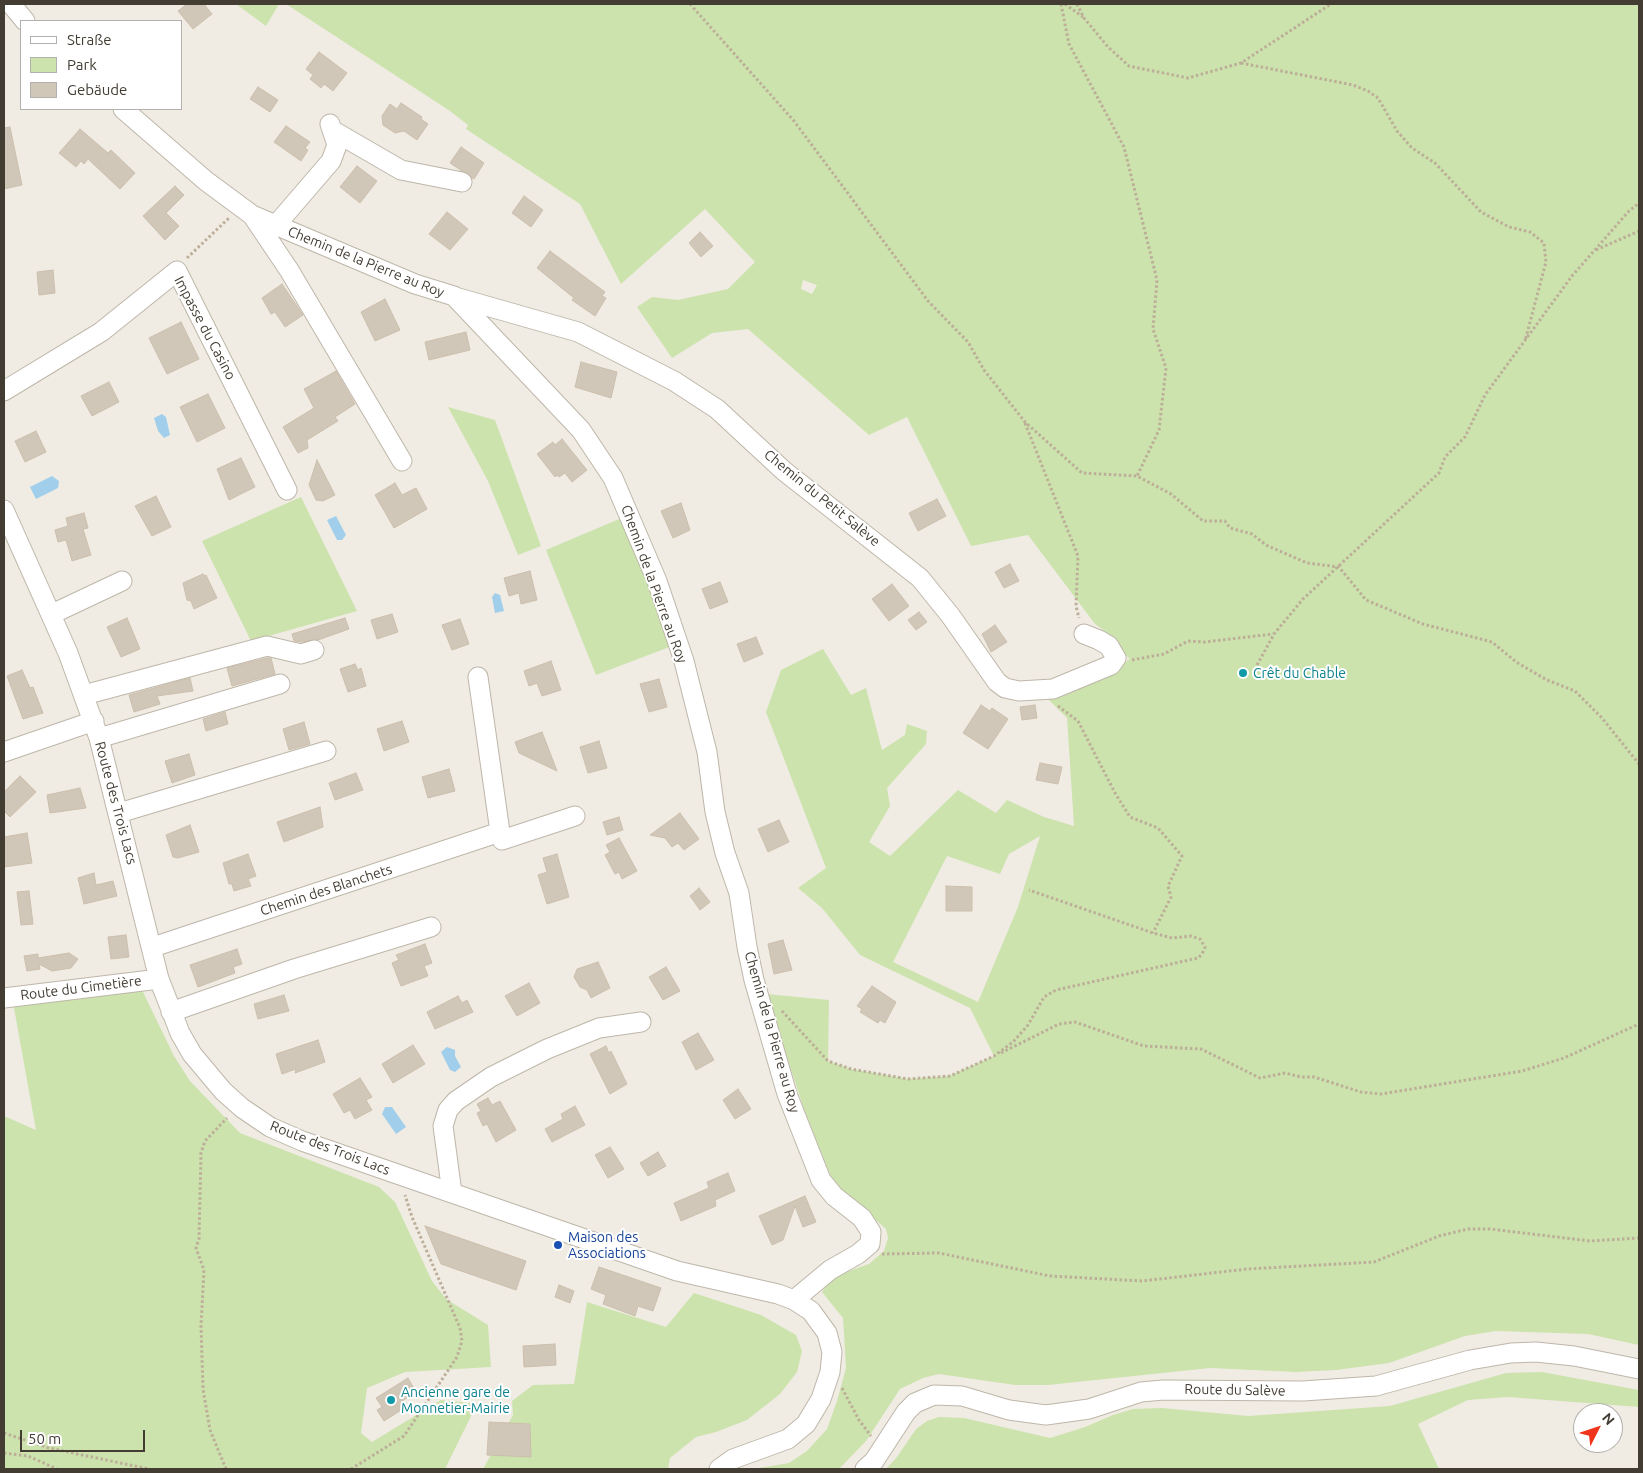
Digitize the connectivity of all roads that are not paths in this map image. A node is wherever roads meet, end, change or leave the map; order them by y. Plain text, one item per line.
1 (11, 4) edge
2 (24, 20) edge
3 (124, 110) edge
4 (462, 182) dead end
5 (246, 211) junction
6 (276, 226) junction
7 (454, 296) junction
8 (4, 391) edge
9 (402, 461) dead end
10 (287, 490) dead end
11 (4, 510) edge
12 (122, 580) dead end
13 (52, 614) junction
14 (1084, 634) road end
15 (314, 650) dead end
16 (478, 678) dead end
17 (280, 684) dead end
18 (84, 695) junction
19 (96, 730) junction
20 (326, 751) dead end
21 (4, 752) edge
22 (119, 813) junction
23 (576, 816) dead end
24 (500, 832) junction
25 (431, 927) dead end
26 (153, 948) junction
27 (159, 979) junction
28 (4, 998) edge
29 (171, 1012) junction
30 (640, 1022) dead end
31 (452, 1193) junction
32 (794, 1300) junction
33 (1639, 1369) edge
34 (719, 1469) edge
35 (865, 1469) edge

1 - 2 street
3 - 5 street, Chemin de la Pierre au Roy
4 - 6 street
5 - 6 street, Chemin de la Pierre au Roy
5 - 9 street
6 - 7 street, Chemin de la Pierre au Roy
7 - 14 street, Chemin du Petit Salève
7 - 32 street, Chemin de la Pierre au Roy
8 - 10 street, Impasse du Casino
11 - 13 street, Route des Trois Lacs
12 - 13 street
13 - 18 street, Route des Trois Lacs
15 - 18 street
16 - 24 street
17 - 19 street
18 - 19 street, Route des Trois Lacs
19 - 21 street
19 - 22 street, Route des Trois Lacs
20 - 22 street
22 - 26 street, Route des Trois Lacs
23 - 24 street, Chemin des Blanchets
24 - 26 street, Chemin des Blanchets
25 - 29 street
26 - 27 street, Route des Trois Lacs
27 - 28 street, Route du Cimetière
27 - 29 street, Route des Trois Lacs
29 - 31 street, Route des Trois Lacs
30 - 31 street
31 - 32 street, Route des Trois Lacs
32 - 34 street
33 - 35 street, Route du Salève

